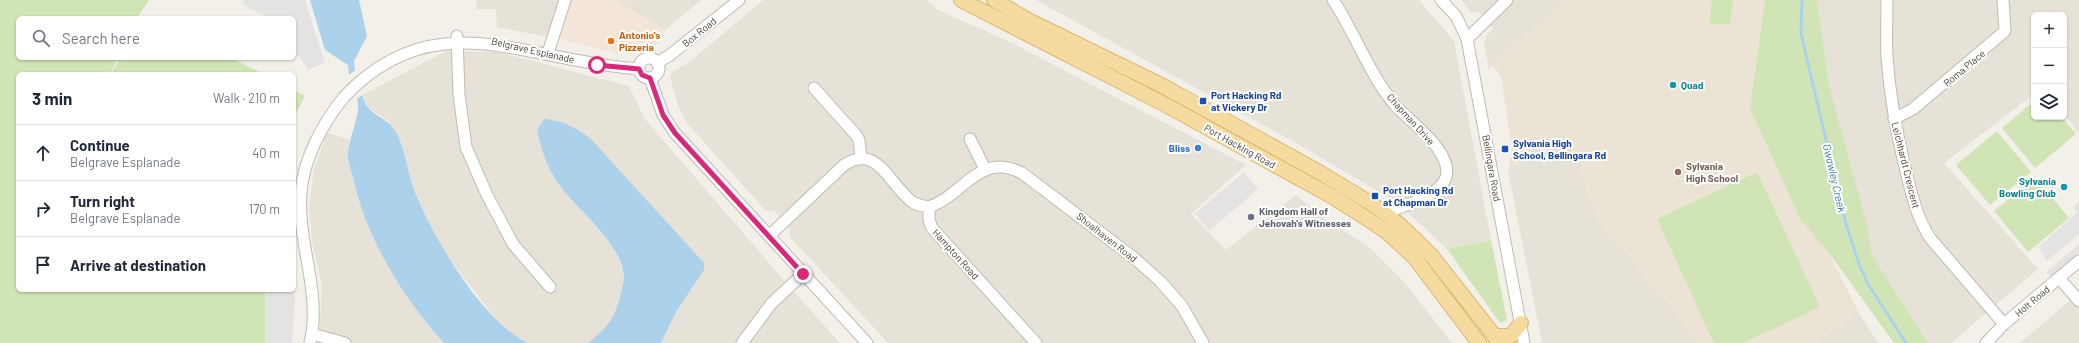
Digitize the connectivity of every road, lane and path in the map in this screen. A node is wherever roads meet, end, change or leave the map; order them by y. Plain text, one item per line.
1 (565, 0) edge
2 (739, 0) edge
3 (961, 0) edge
4 (994, 0) edge
5 (1333, 0) edge
6 (1441, 0) edge
7 (1507, 0) edge
8 (1887, 0) edge
9 (2003, 0) edge
10 (457, 36) junction
11 (1467, 39) junction
12 (548, 53) junction
13 (657, 63) junction
14 (639, 69) junction
15 (650, 78) junction
16 (814, 88) dead end
17 (1894, 119) junction
18 (970, 139) dead end
19 (861, 158) junction
20 (985, 169) junction
21 (929, 207) junction
22 (1385, 213) junction
23 (769, 236) junction
24 (2079, 261) edge
25 (803, 274) junction
26 (2059, 278) junction
27 (550, 287) dead end
28 (2079, 301) edge
29 (1521, 323) junction
30 (2004, 324) junction
31 (311, 338) edge
32 (1497, 340) edge
33 (345, 343) edge
34 (742, 343) edge
35 (867, 343) edge
36 (1036, 343) edge
37 (1203, 343) edge
38 (1479, 343) edge
39 (1524, 343) edge
40 (1986, 343) edge

1 - 12 street
2 - 13 street, Box Road
3 - 38 main road, Port Hacking Road
4 - 22 main road, Port Hacking Road
5 - 22 street, Chapman Drive
6 - 11 street, Bellingara Road
7 - 11 street
8 - 17 street, Leichhardt Crescent
9 - 17 street, Roma Place
10 - 12 street, Belgrave Esplanade
10 - 27 street
10 - 31 street, Belgrave Esplanade
11 - 29 street, Bellingara Road
12 - 14 street, Belgrave Esplanade
13 - 14 street
13 - 15 street
14 - 15 street
15 - 23 street
16 - 19 street
17 - 30 street, Leichhardt Crescent
18 - 20 street
19 - 21 street
19 - 23 street
20 - 21 street, Shoalhaven Road
20 - 37 street, Shoalhaven Road
21 - 36 street, Hampton Road
22 - 32 main road, Port Hacking Road
23 - 25 street
24 - 26 street, Holt Road
25 - 34 street
25 - 35 street
26 - 28 street
26 - 30 street, Holt Road
29 - 32 main road
29 - 39 street, Bellingara Road
30 - 40 street, Holt Road
31 - 33 street

